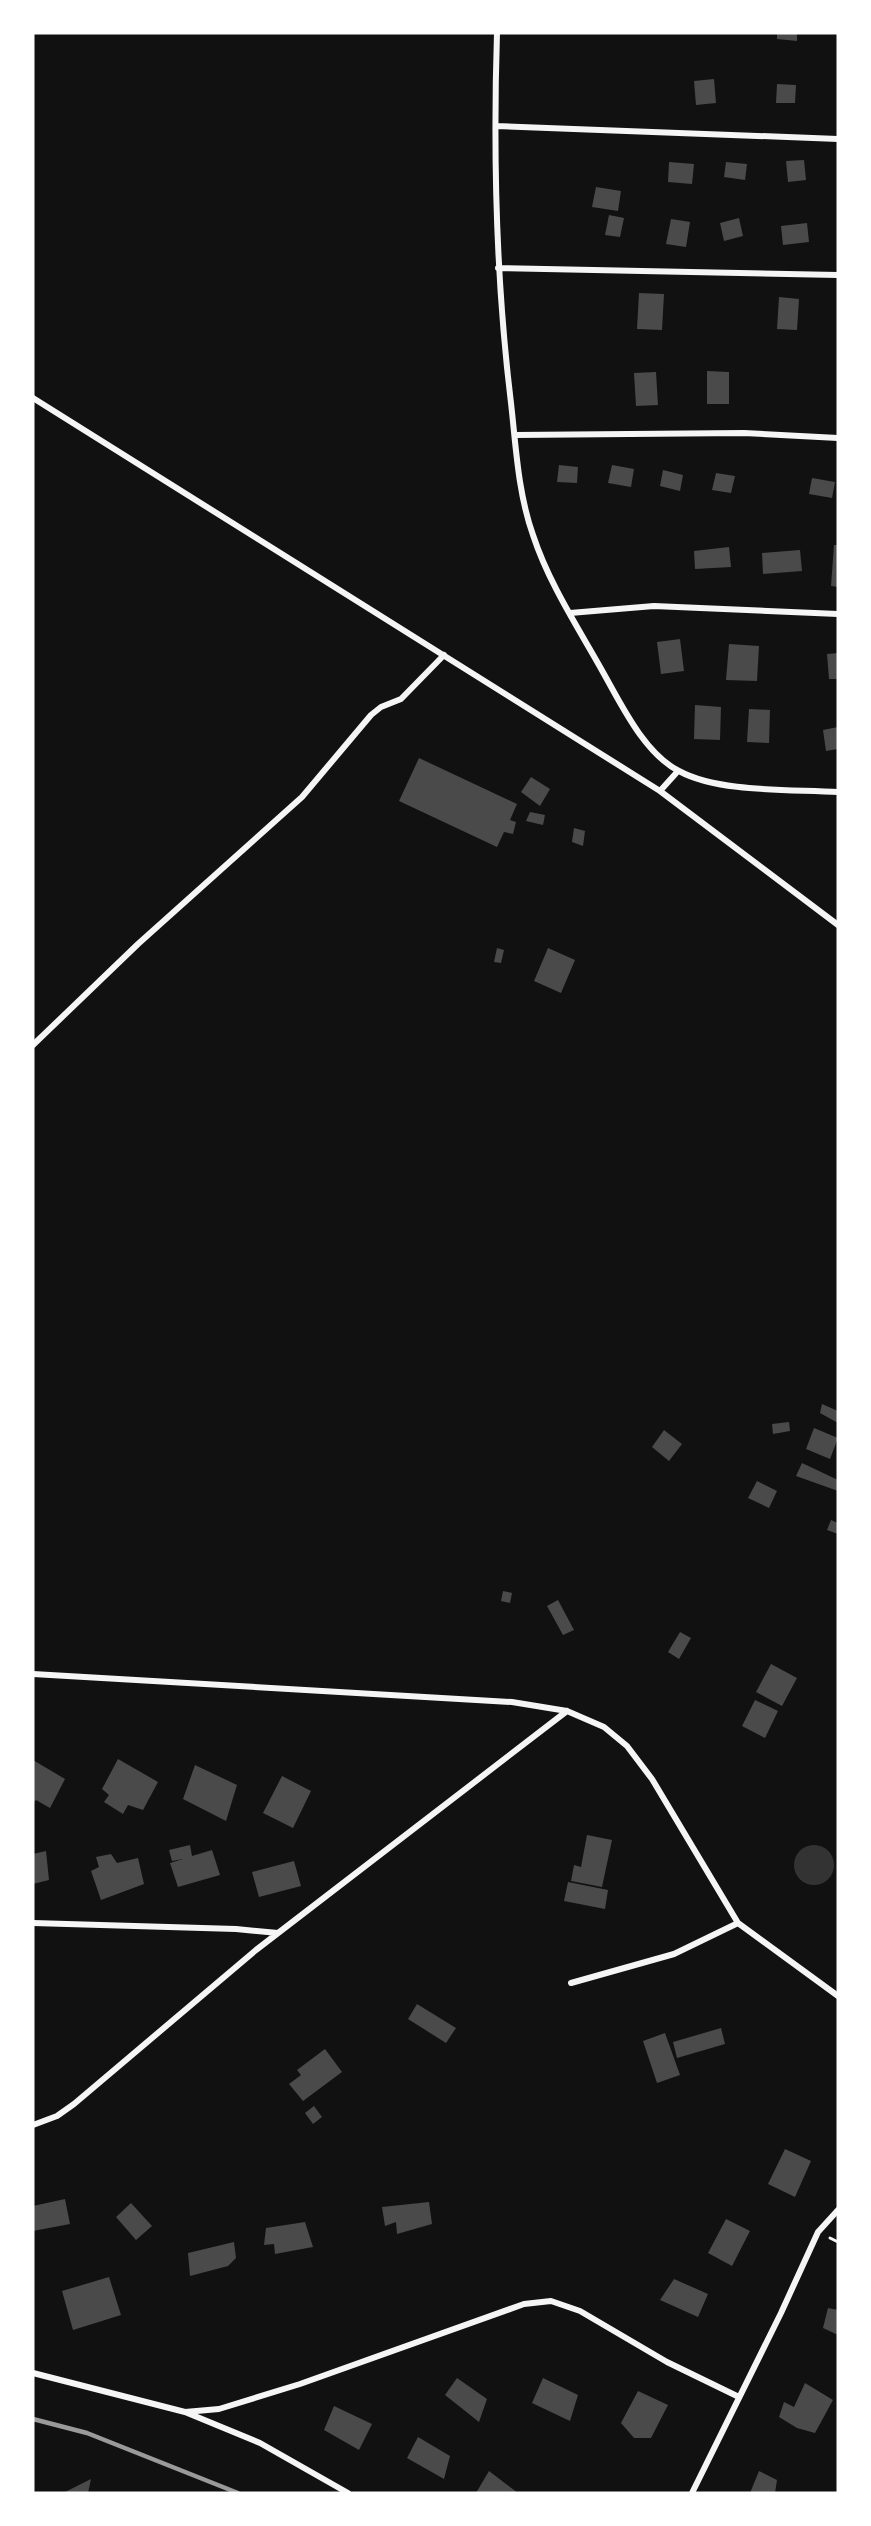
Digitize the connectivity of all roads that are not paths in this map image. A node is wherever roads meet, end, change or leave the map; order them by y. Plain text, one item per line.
1 (497, 33) edge
2 (496, 126) junction
3 (838, 139) edge
4 (498, 268) junction
5 (838, 275) edge
6 (33, 398) edge
7 (515, 435) junction
8 (838, 438) edge
9 (570, 613) junction
10 (838, 614) edge
11 (444, 655) junction
12 (678, 771) junction
13 (660, 791) junction
14 (838, 792) edge
15 (838, 925) edge
16 (33, 1045) edge
17 (33, 1674) edge
18 (567, 1711) junction
19 (33, 1923) edge
20 (738, 1923) junction
21 (279, 1933) junction
22 (571, 1983) dead end
23 (838, 1996) edge
24 (33, 2125) edge
25 (838, 2210) edge
26 (33, 2373) edge
27 (739, 2397) junction
28 (185, 2412) junction
29 (348, 2493) edge
30 (692, 2493) edge

1 - 2 street
2 - 3 street
2 - 4 street
4 - 5 street
4 - 7 street
6 - 11 street
7 - 8 street
7 - 9 street
9 - 10 street
9 - 12 street
11 - 13 street
11 - 16 street
12 - 13 street
12 - 14 street
13 - 15 street
17 - 18 street
18 - 20 street
18 - 21 street
19 - 21 street
20 - 22 street
20 - 23 street
21 - 24 street
25 - 27 street
26 - 28 street
27 - 28 street
27 - 30 street
28 - 29 street

